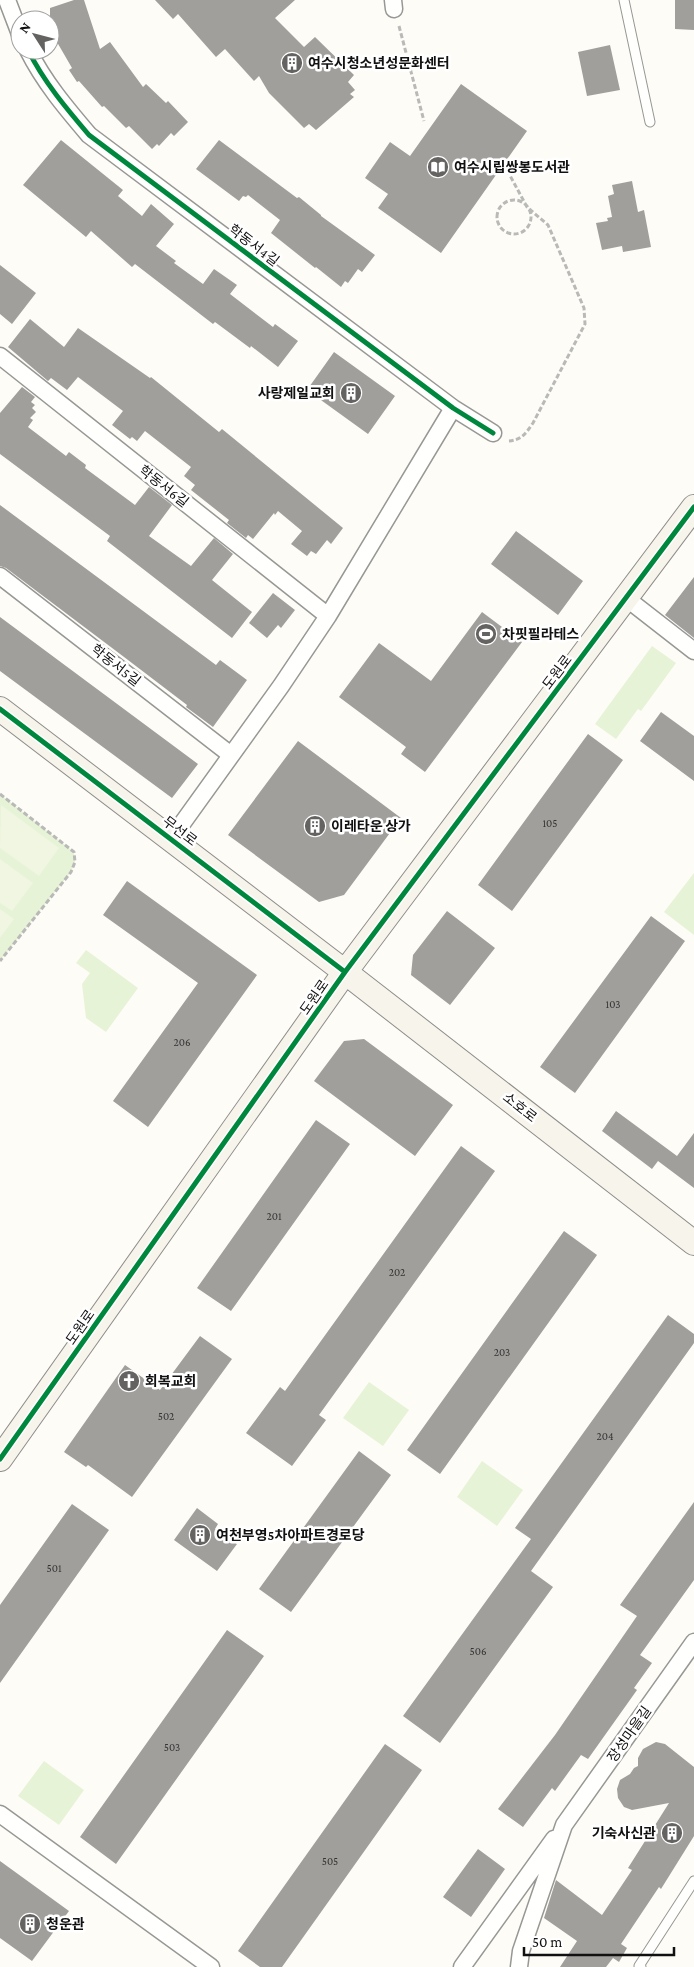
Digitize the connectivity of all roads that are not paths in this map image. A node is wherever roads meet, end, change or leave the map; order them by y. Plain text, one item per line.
1 (624, 0) edge
2 (33, 60) edge
3 (650, 122) dead end
4 (0, 356) edge
5 (453, 408) junction
6 (493, 433) road end
7 (694, 507) edge
8 (0, 576) edge
9 (626, 598) junction
10 (328, 616) junction
11 (694, 651) edge
12 (0, 709) edge
13 (231, 754) junction
14 (171, 839) junction
15 (346, 972) junction
16 (694, 1243) edge
17 (0, 1459) edge
18 (694, 1642) edge
19 (0, 1814) edge
20 (564, 1825) junction
21 (694, 1881) edge
22 (211, 1967) edge
23 (462, 1967) edge
24 (519, 1967) edge
25 (641, 1967) edge

1 - 3 lane
2 - 5 street, 학동서4길
4 - 10 street, 학동서6길
5 - 6 street, 학동서4길
5 - 10 street
7 - 9 street, 도원로
8 - 13 street, 학동서5길
9 - 11 street
9 - 15 street, 도원로
10 - 13 street
12 - 14 street, 무선로
13 - 14 street
14 - 15 street, 무선로
15 - 16 street, 소호로
15 - 17 street, 도원로
18 - 20 street, 장성마을길
19 - 22 street
20 - 23 street, 장성마을길
20 - 24 street, 장성마을길
21 - 25 lane

